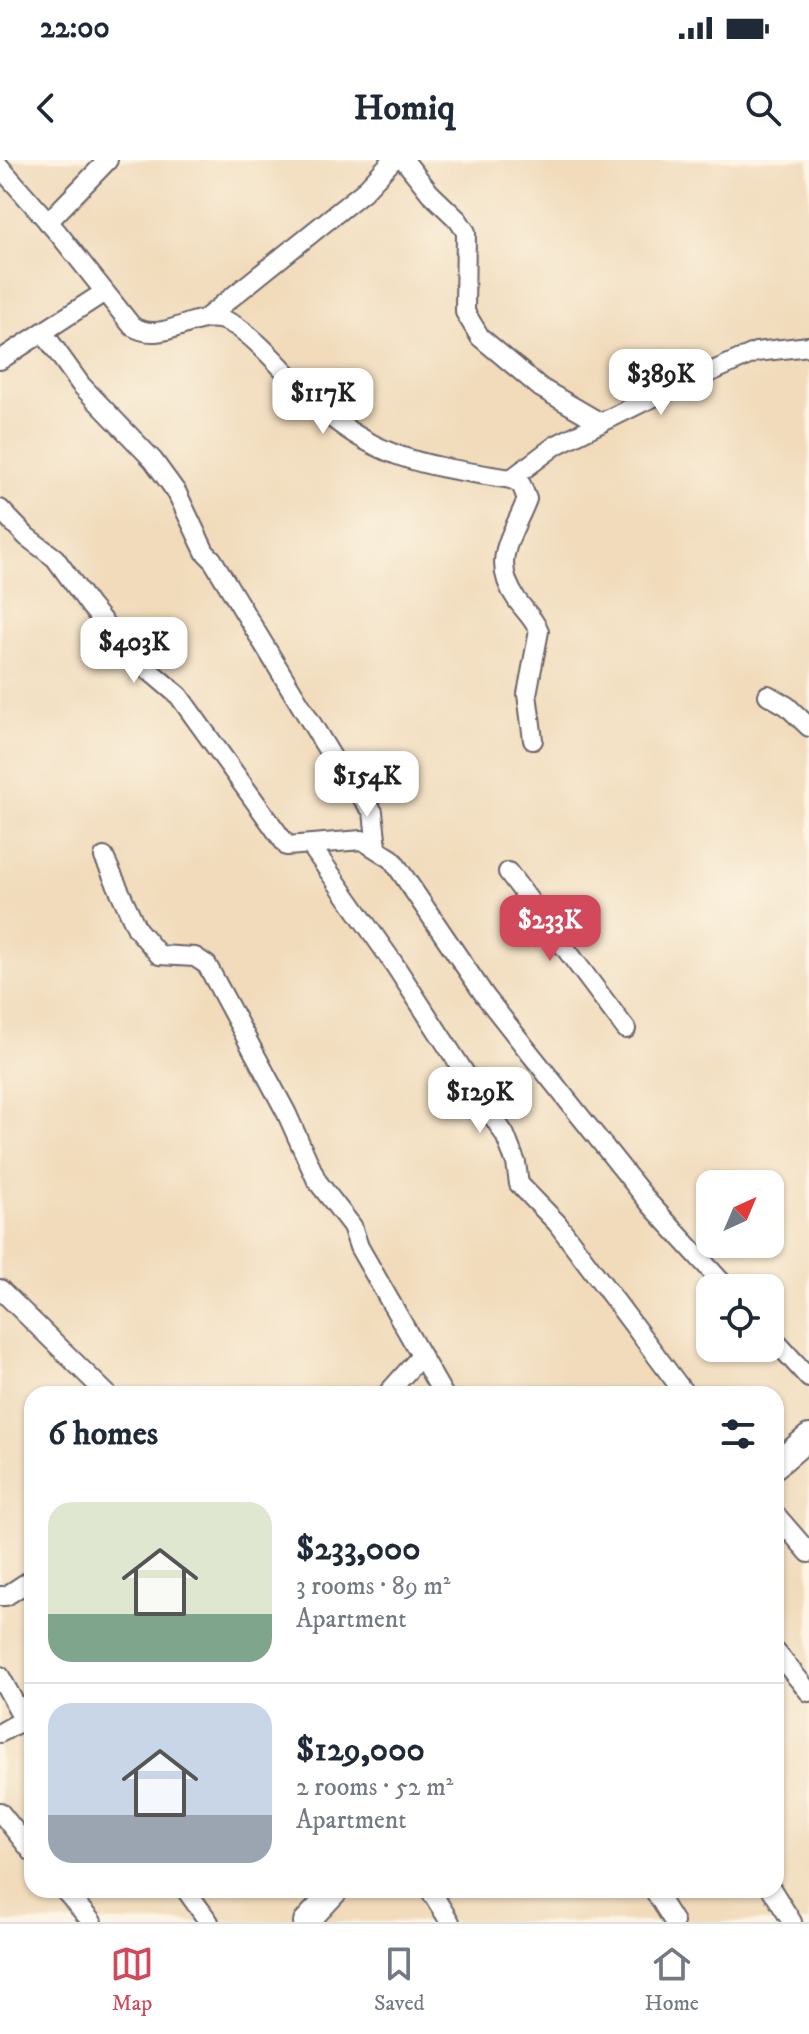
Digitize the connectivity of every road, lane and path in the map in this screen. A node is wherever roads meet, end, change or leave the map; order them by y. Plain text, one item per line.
1 (108, 160) edge
2 (393, 160) edge
3 (404, 160) edge
4 (0, 167) edge
5 (48, 222) junction
6 (103, 293) junction
7 (206, 318) junction
8 (43, 332) junction
9 (809, 346) edge
10 (0, 360) edge
11 (601, 423) junction
12 (511, 479) junction
13 (0, 509) edge
14 (768, 695) dead end
15 (809, 727) edge
16 (533, 740) dead end
17 (311, 846) junction
18 (377, 847) junction
19 (104, 857) dead end
20 (508, 872) dead end
21 (626, 1029) dead end
22 (714, 1274) edge
23 (0, 1289) edge
24 (784, 1350) edge
25 (421, 1356) junction
26 (809, 1378) edge
27 (99, 1386) edge
28 (394, 1386) edge
29 (438, 1386) edge
30 (679, 1386) edge
31 (809, 1437) edge
32 (784, 1458) edge
33 (784, 1524) edge
34 (809, 1553) edge
35 (24, 1584) edge
36 (0, 1596) edge
37 (784, 1662) edge
38 (0, 1676) edge
39 (809, 1692) edge
40 (24, 1711) edge
41 (24, 1719) edge
42 (0, 1733) edge
43 (0, 1812) edge
44 (24, 1842) edge
45 (71, 1898) edge
46 (192, 1898) edge
47 (328, 1898) edge
48 (435, 1898) edge
49 (659, 1898) edge
50 (777, 1898) edge
51 (92, 1922) edge
52 (209, 1922) edge
53 (306, 1922) edge
54 (450, 1922) edge
55 (674, 1922) edge
56 (792, 1922) edge

1 - 5 street
2 - 7 street
3 - 11 street
4 - 5 street
5 - 6 street
6 - 7 street
6 - 8 street
7 - 12 street
8 - 10 street
8 - 18 street
9 - 11 street
11 - 12 street
12 - 16 street
13 - 17 street
14 - 15 street
17 - 18 street
17 - 30 street
18 - 22 street
19 - 25 street
20 - 21 street
23 - 27 street
24 - 26 street
25 - 28 street
25 - 29 street
31 - 32 main road
33 - 34 street
35 - 36 street
37 - 39 street
38 - 40 street
41 - 42 street
43 - 44 street
45 - 51 street
46 - 52 street
47 - 53 main road
48 - 54 street
49 - 55 street
50 - 56 street

